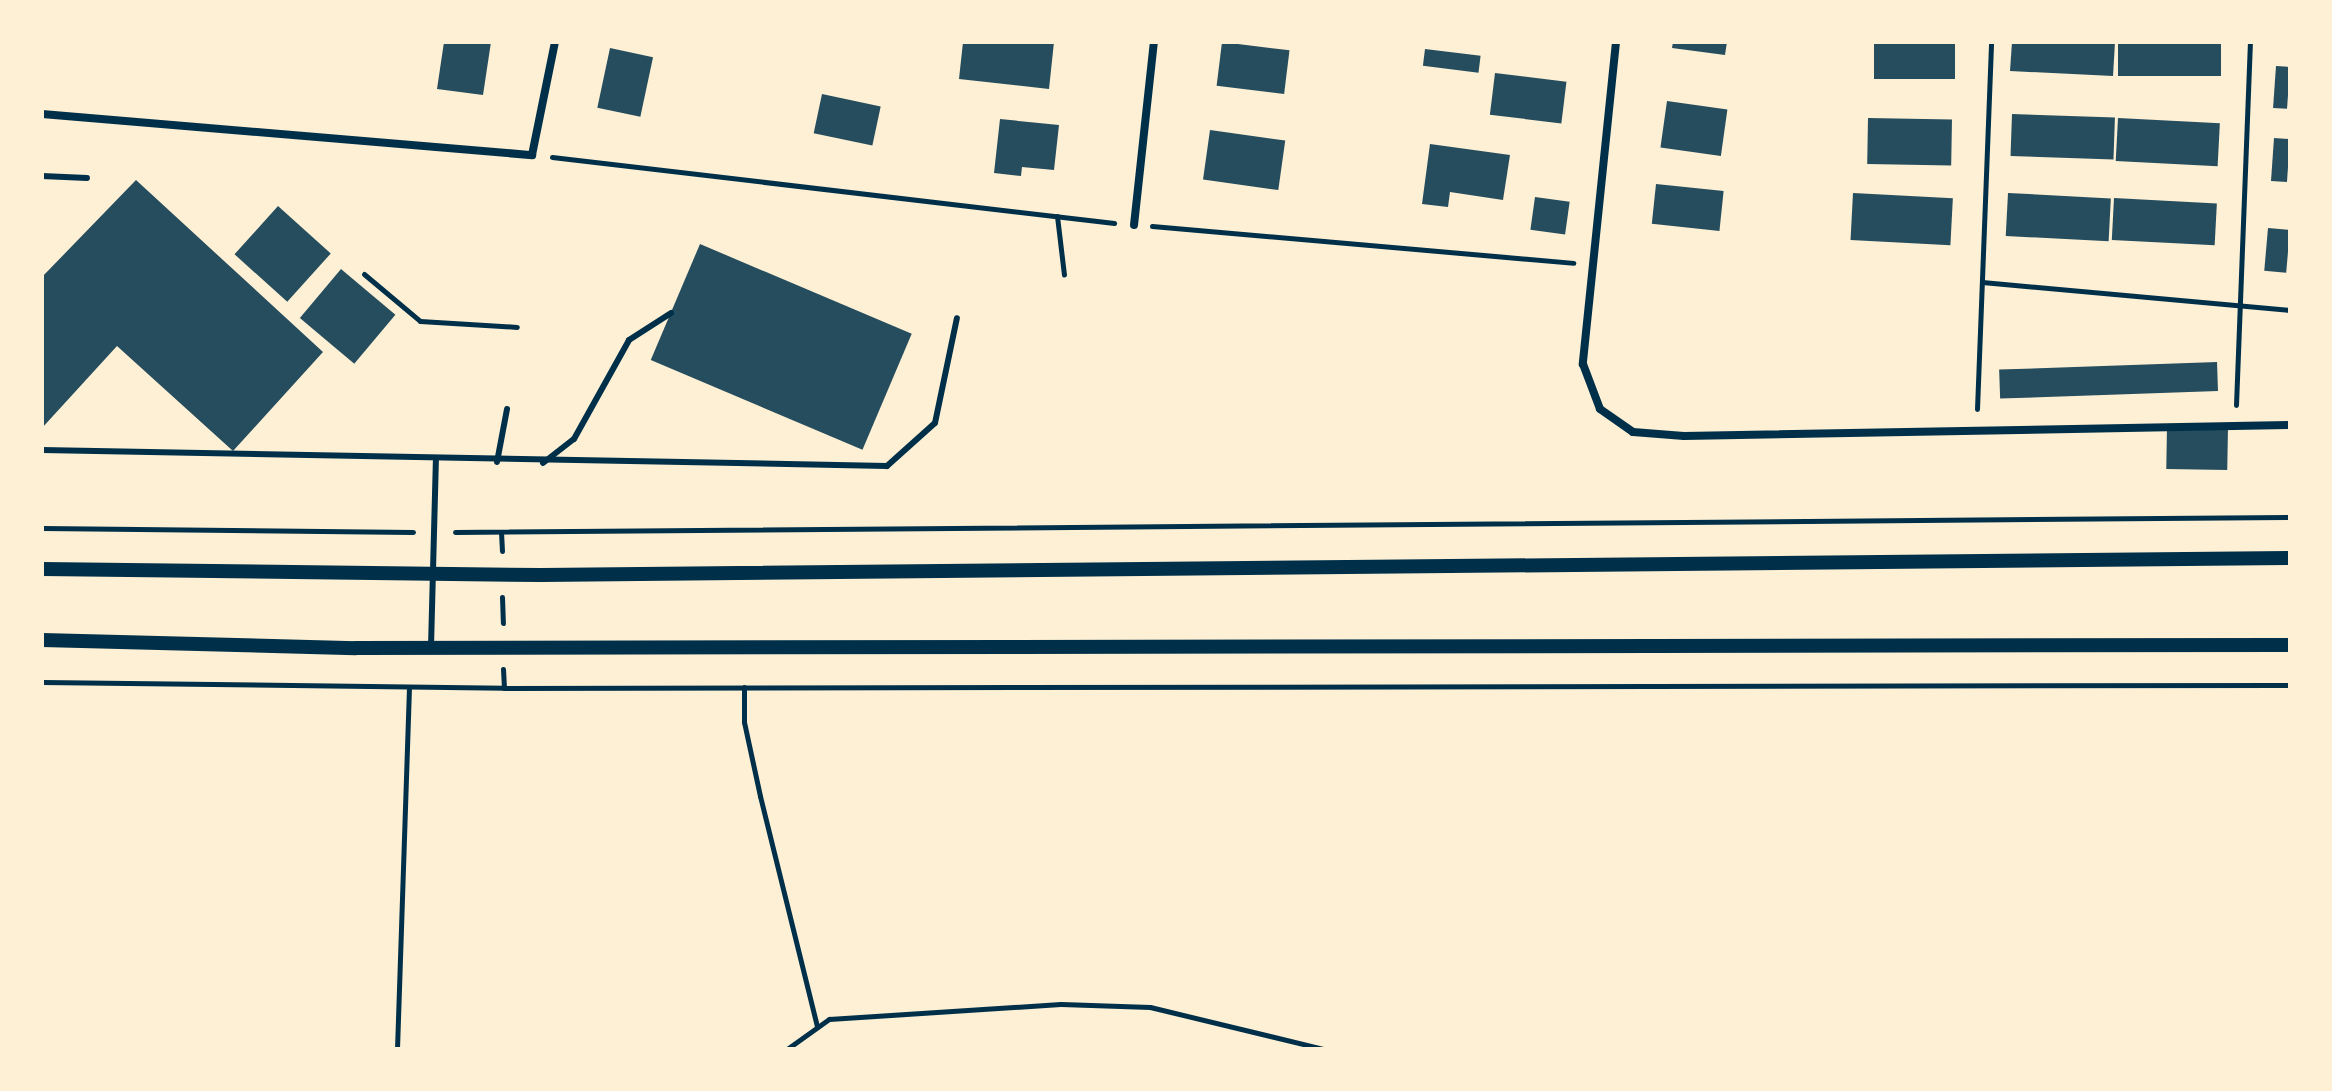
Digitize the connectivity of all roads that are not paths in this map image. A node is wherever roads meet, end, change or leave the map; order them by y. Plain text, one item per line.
1 (555, 42) edge
2 (1154, 42) edge
3 (1616, 42) edge
4 (42, 114) edge
5 (42, 176) edge
6 (87, 178) dead end
7 (1134, 225) road end
8 (671, 313) dead end
9 (957, 318) dead end
10 (507, 409) dead end
11 (2290, 425) edge
12 (42, 450) edge
13 (436, 461) junction
14 (497, 462) junction
15 (543, 463) junction
16 (2290, 558) edge
17 (42, 569) edge
18 (433, 574) junction
19 (42, 640) edge
20 (2290, 645) edge
21 (431, 647) junction

1 - 4 street
2 - 7 street
3 - 11 street
5 - 6 lane
8 - 15 lane
9 - 15 lane
10 - 14 lane
12 - 13 lane
13 - 14 lane
13 - 18 lane
14 - 15 lane
16 - 18 street
17 - 18 street
18 - 21 lane
19 - 21 street
20 - 21 street

